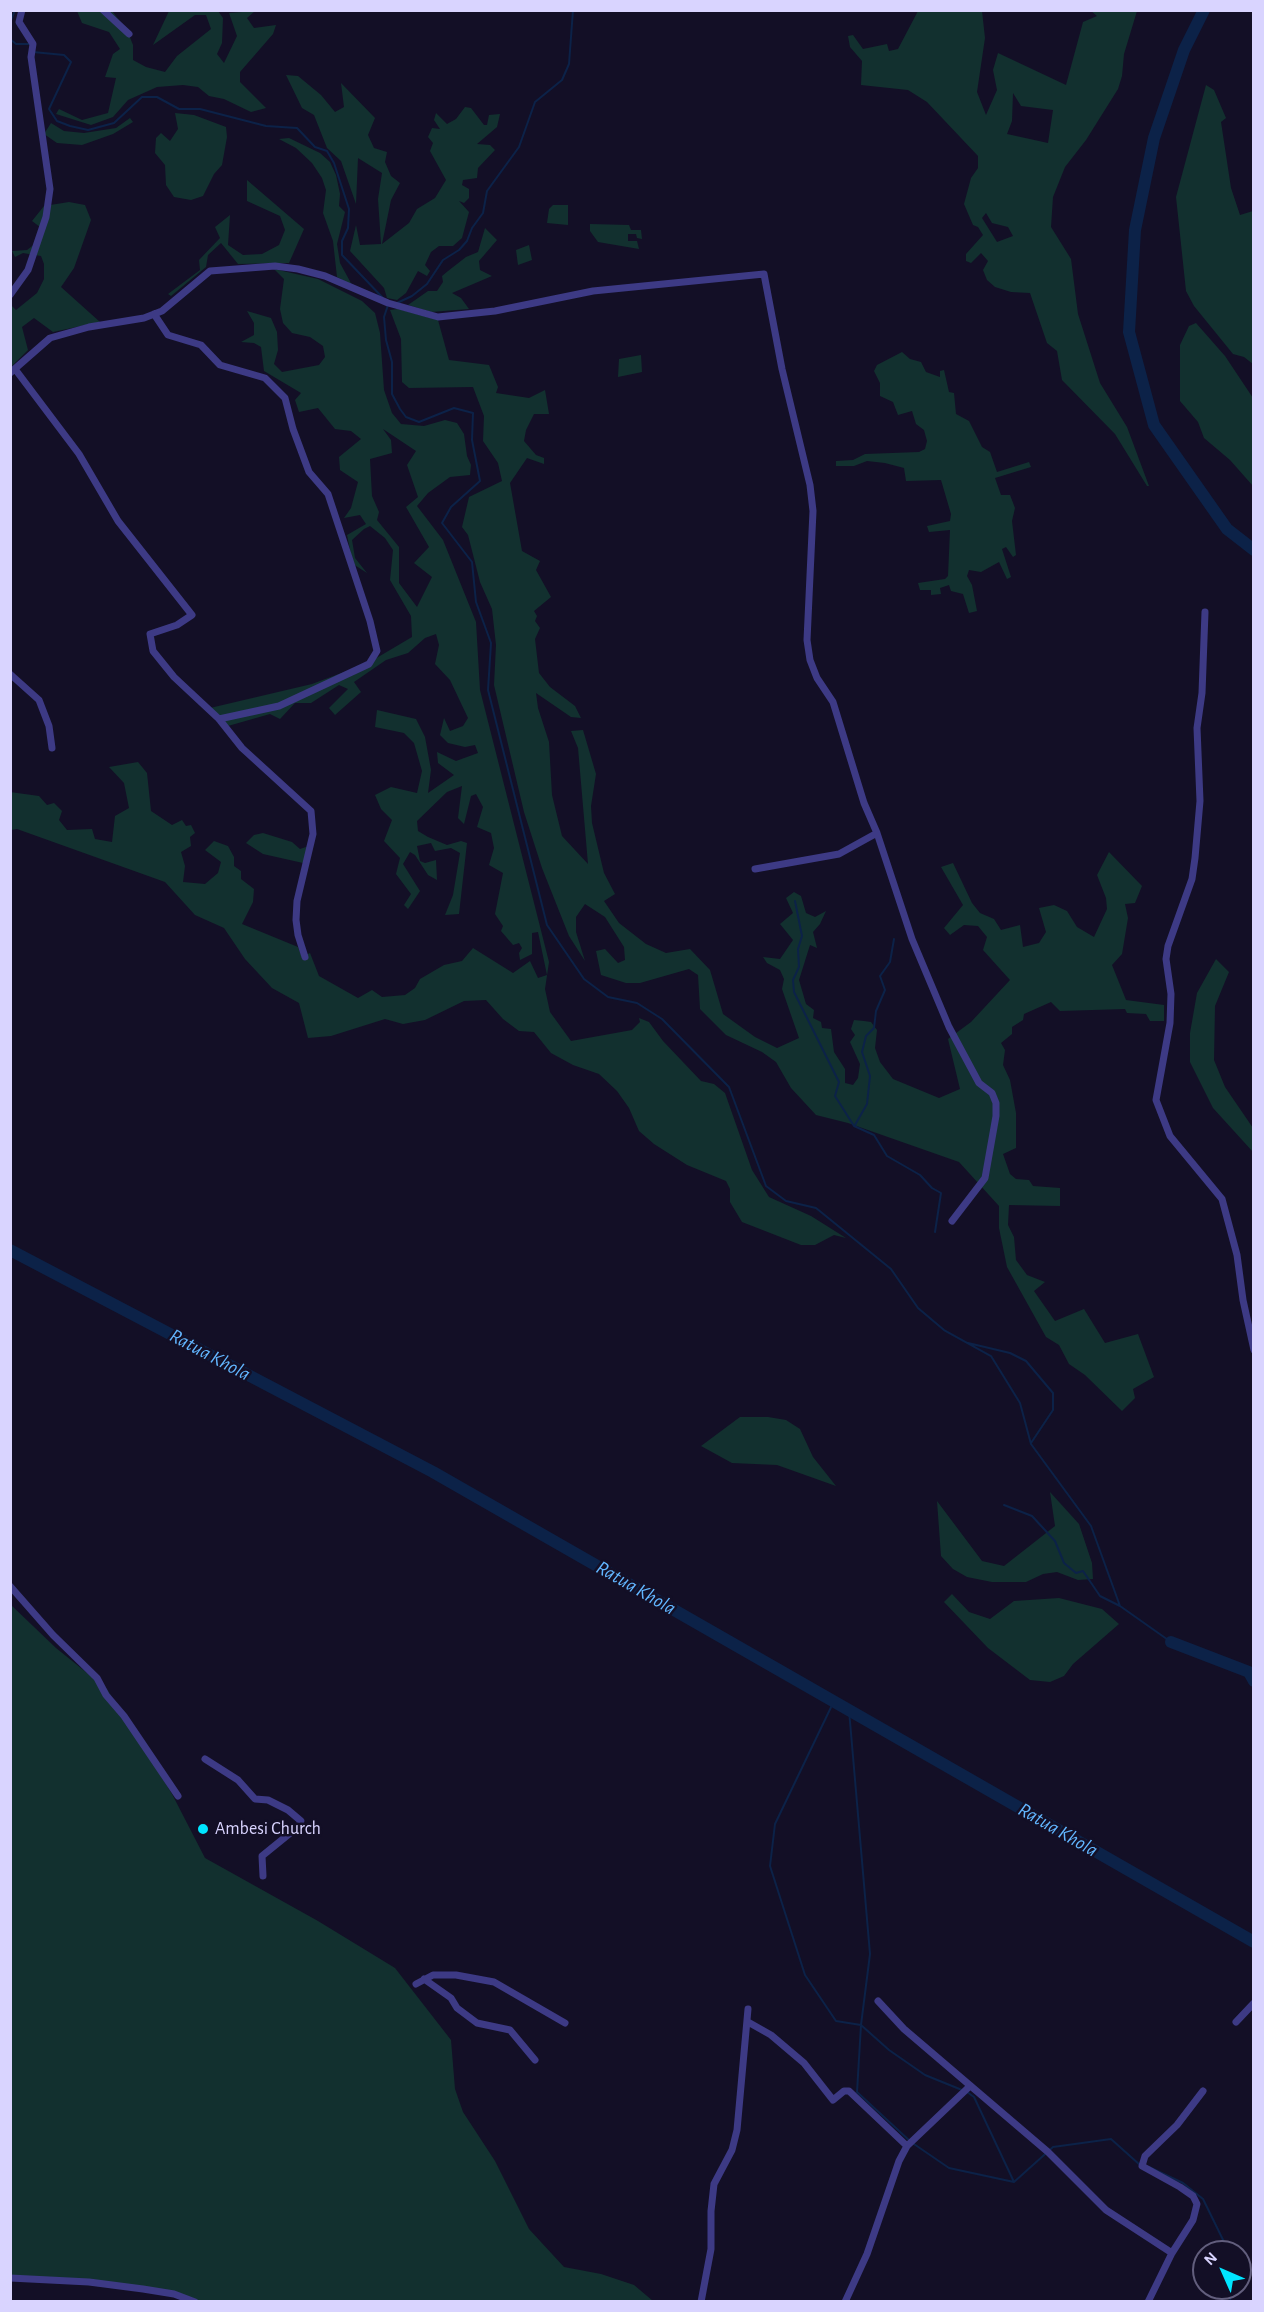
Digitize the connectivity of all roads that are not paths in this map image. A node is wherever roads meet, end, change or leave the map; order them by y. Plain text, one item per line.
1 (22, 10) edge
2 (103, 10) edge
3 (129, 34) dead end
4 (10, 295) edge
5 (154, 314) junction
6 (13, 371) edge
7 (1205, 612) dead end
8 (10, 674) edge
9 (219, 719) junction
10 (52, 748) dead end
11 (877, 833) junction
12 (755, 869) dead end
13 (305, 957) dead end
14 (952, 1221) dead end
15 (1254, 1350) edge
16 (10, 1586) edge
17 (205, 1759) dead end
18 (178, 1796) dead end
19 (263, 1876) dead end
20 (424, 1979) junction
21 (416, 1984) dead end
22 (878, 2001) dead end
23 (1254, 2003) edge
24 (748, 2009) dead end
25 (748, 2022) junction
26 (1236, 2022) dead end
27 (565, 2023) dead end
28 (535, 2060) dead end
29 (970, 2086) junction
30 (1203, 2091) dead end
31 (907, 2146) junction
32 (1172, 2253) junction
33 (10, 2278) edge
34 (195, 2301) edge
35 (701, 2301) edge
36 (847, 2301) edge
37 (1148, 2301) edge

1 - 4 street
2 - 3 street
5 - 6 street
5 - 9 street
5 - 11 street
6 - 9 street
7 - 15 street
8 - 10 street
9 - 13 street
11 - 12 street
11 - 14 street
16 - 18 street
17 - 19 street
20 - 21 street
20 - 27 street
20 - 28 street
22 - 29 street
23 - 26 street
24 - 25 street
25 - 31 street
25 - 35 street
29 - 31 street
29 - 32 street
30 - 32 street
31 - 36 street
32 - 37 street
33 - 34 street

